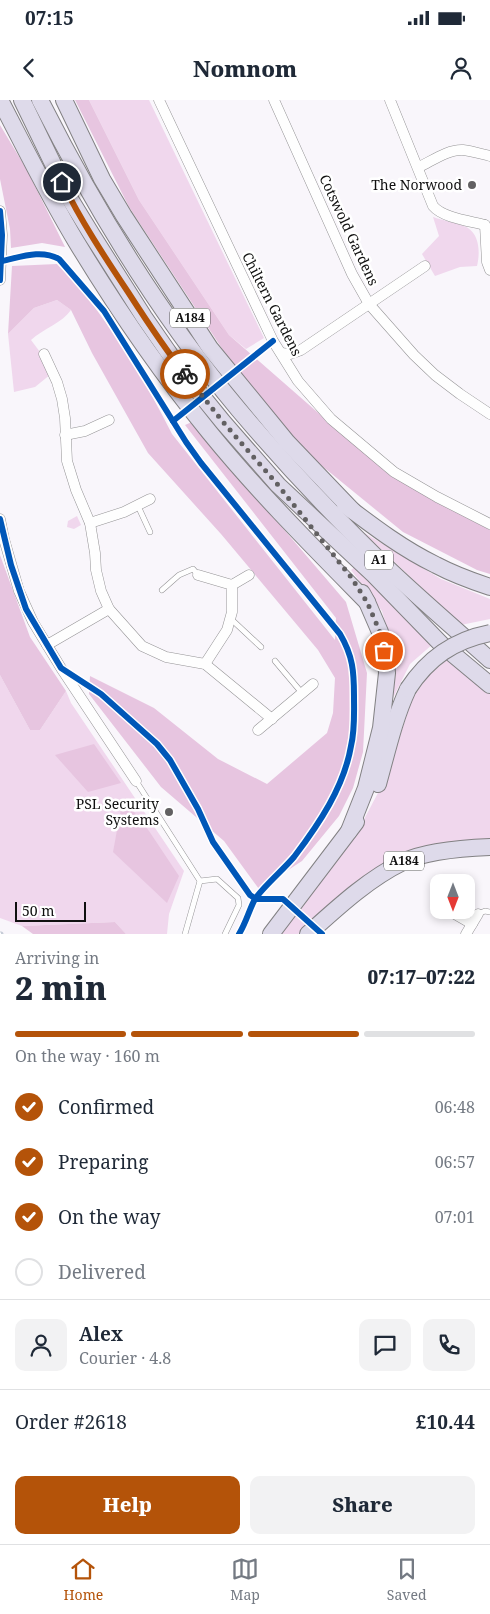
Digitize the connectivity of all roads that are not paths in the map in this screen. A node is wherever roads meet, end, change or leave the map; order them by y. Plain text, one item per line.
1 (0, 100) edge
2 (22, 100) edge
3 (40, 100) edge
4 (58, 100) edge
5 (64, 100) edge
6 (159, 100) edge
7 (274, 100) edge
8 (390, 100) edge
9 (16, 131) junction
10 (490, 156) edge
11 (419, 167) junction
12 (70, 199) junction
13 (0, 211) edge
14 (488, 223) edge
15 (110, 225) junction
16 (426, 266) dead end
17 (490, 270) edge
18 (0, 280) edge
19 (369, 304) junction
20 (281, 353) junction
21 (44, 354) dead end
22 (490, 414) edge
23 (109, 420) dead end
24 (65, 435) junction
25 (276, 452) junction
26 (278, 485) junction
27 (150, 499) dead end
28 (138, 506) junction
29 (353, 511) junction
30 (0, 519) edge
31 (90, 523) junction
32 (490, 524) edge
33 (150, 532) dead end
34 (198, 575) joint
35 (249, 575) dead end
36 (232, 585) junction
37 (490, 587) edge
38 (162, 590) dead end
39 (367, 602) junction
40 (109, 609) junction
41 (230, 618) junction
42 (490, 633) edge
43 (48, 646) junction
44 (261, 647) dead end
45 (490, 660) edge
46 (275, 661) dead end
47 (205, 664) junction
48 (313, 684) dead end
49 (490, 685) edge
50 (302, 693) junction
51 (272, 719) junction
52 (258, 730) dead end
53 (136, 781) joint
54 (349, 831) junction
55 (490, 847) edge
56 (200, 882) junction
57 (490, 912) edge
58 (478, 914) joint
59 (466, 919) edge
60 (472, 924) junction
61 (185, 934) edge
62 (225, 934) edge
63 (271, 934) edge
64 (308, 934) edge
65 (466, 934) edge

1 - 9 highway, A1
2 - 12 highway, A1
3 - 15 highway, A1
4 - 15 highway, A1
5 - 29 highway, A184
6 - 20 street, Chiltern Gardens
7 - 19 street, Cotswold Gardens
8 - 11 street
9 - 12 highway, A1
9 - 39 highway
10 - 11 street
11 - 14 street
12 - 26 highway, A1
13 - 18 street
14 - 17 street
15 - 25 highway, A1
16 - 19 street
19 - 20 street
19 - 22 street, Cotswold Gardens
20 - 32 street, Chiltern Gardens
21 - 24 street
23 - 24 street
24 - 31 street
25 - 29 highway, A184
25 - 45 highway, A1
26 - 39 highway, A1
26 - 49 highway, A1
27 - 28 street
28 - 31 street
28 - 33 lane
29 - 37 highway, A184
30 - 43 street
31 - 40 street
34 - 36 street
34 - 38 lane
35 - 36 street
36 - 41 street
39 - 54 highway, A1
40 - 43 street
40 - 47 street
41 - 44 lane
41 - 47 street
42 - 54 highway, A1, bridge
43 - 53 street
46 - 50 lane
47 - 51 street
48 - 50 street
50 - 51 street
51 - 52 street
53 - 56 lane
54 - 63 highway, A1
55 - 64 highway, A184
56 - 61 lane
56 - 62 lane
57 - 58 lane
58 - 60 street
59 - 60 street
60 - 65 street

